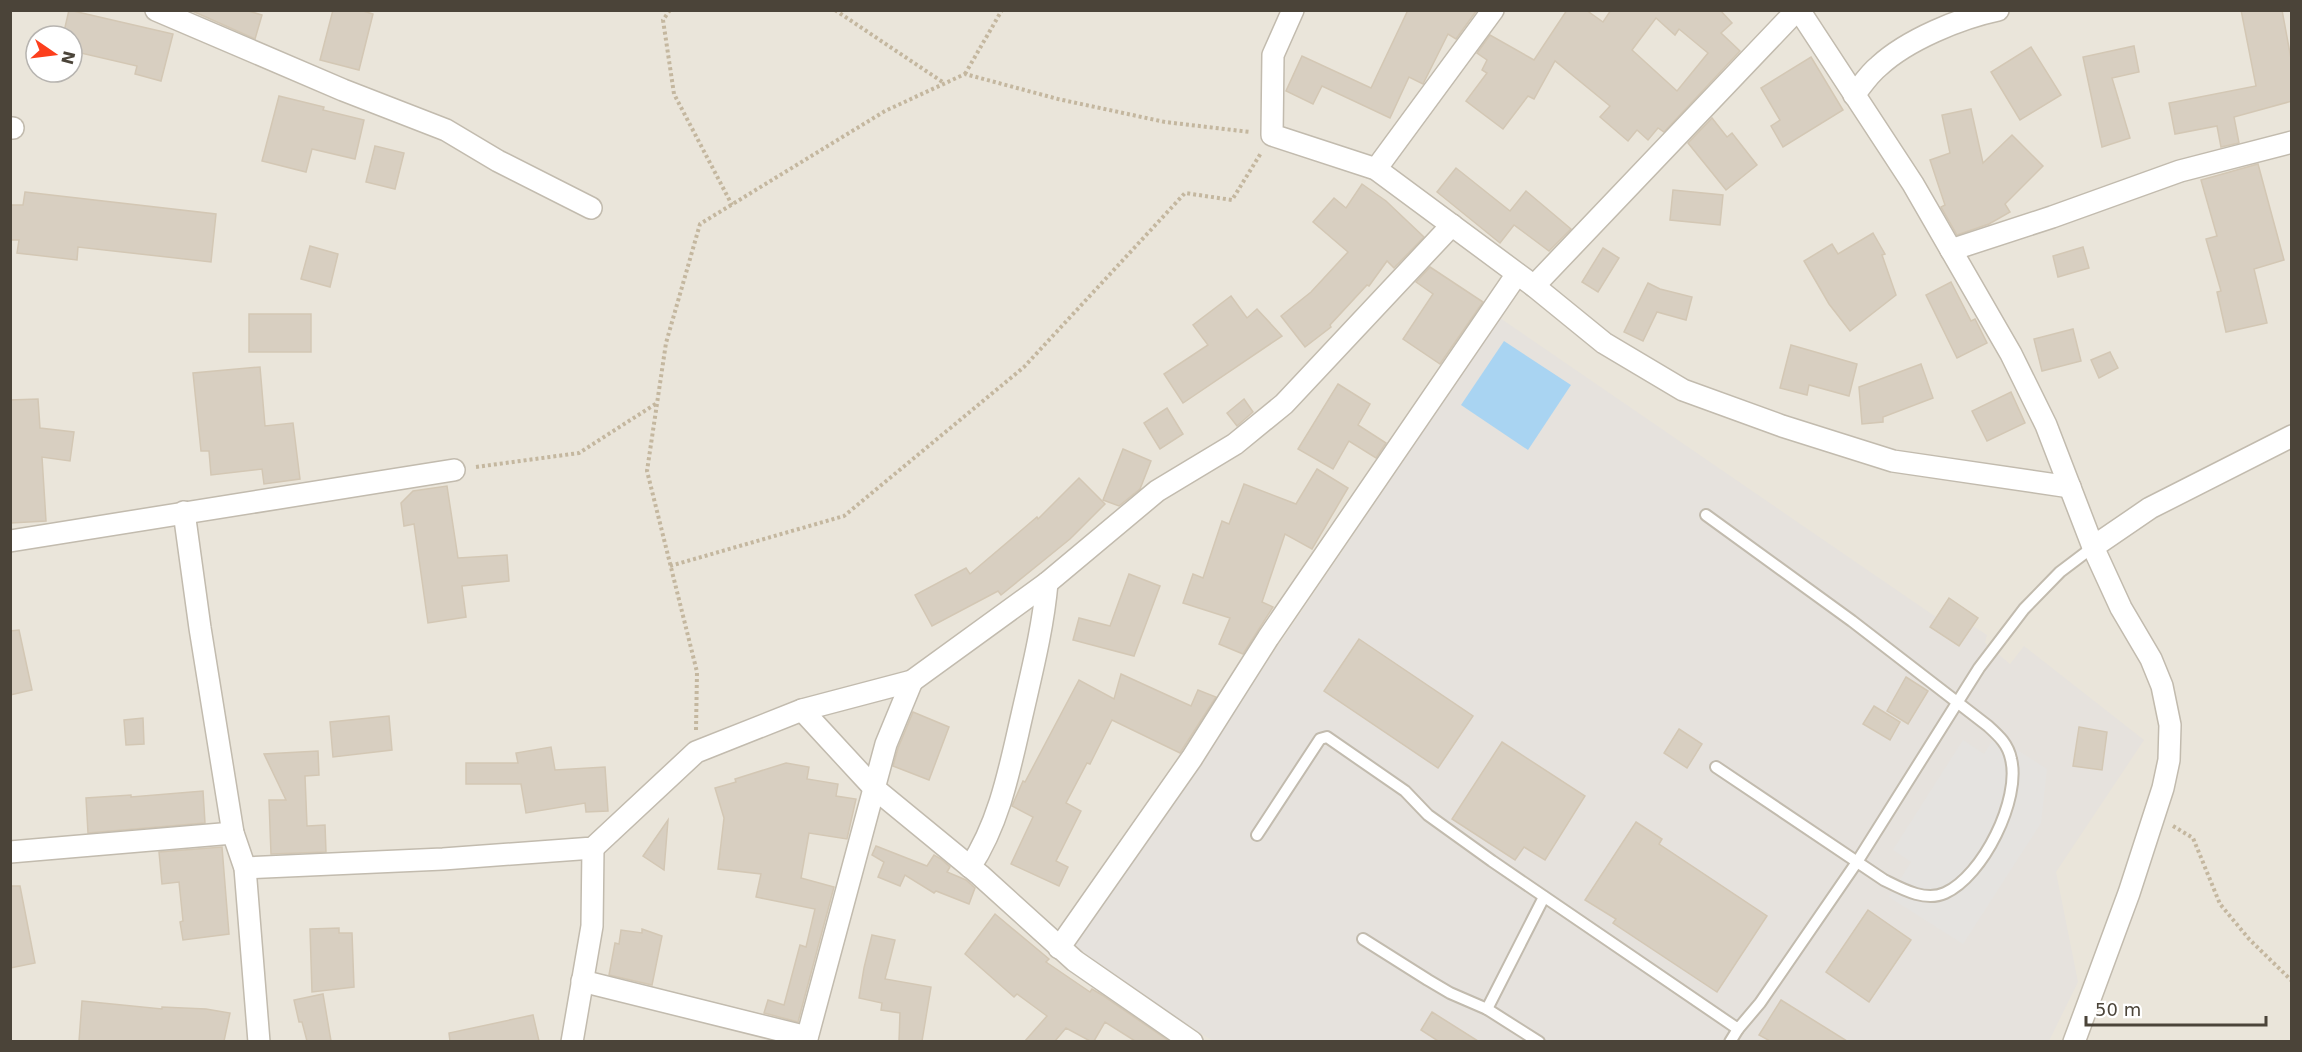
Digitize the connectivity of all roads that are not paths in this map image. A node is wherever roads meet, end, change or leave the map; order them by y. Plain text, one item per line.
1 (156, 10) edge
2 (1293, 10) edge
3 (1493, 10) edge
4 (1798, 10) edge
5 (1998, 10) edge
6 (1854, 95) junction
7 (2292, 142) edge
8 (1376, 169) junction
9 (591, 208) dead end
10 (1452, 225) junction
11 (1951, 250) junction
12 (1517, 274) junction
13 (1534, 286) junction
14 (2292, 436) edge
15 (453, 470) road end
16 (2070, 487) junction
17 (184, 512) junction
18 (1706, 515) dead end
19 (10, 541) edge
20 (2093, 547) junction
21 (1047, 583) junction
22 (912, 681) junction
23 (1957, 701) junction
24 (802, 710) junction
25 (1716, 767) dead end
26 (874, 788) junction
27 (233, 833) junction
28 (1257, 835) dead end
29 (593, 848) junction
30 (10, 852) edge
31 (1857, 862) junction
32 (970, 867) junction
33 (245, 868) junction
34 (1544, 897) junction
35 (1363, 939) dead end
36 (1059, 948) junction
37 (582, 981) junction
38 (1487, 1009) junction
39 (1738, 1029) junction
40 (806, 1039) edge
41 (259, 1041) edge
42 (572, 1041) edge
43 (1192, 1041) edge
44 (1539, 1041) edge
45 (1730, 1041) edge
46 (2074, 1041) edge

1 - 9 street
2 - 8 street
3 - 8 street
4 - 6 street
4 - 13 street
5 - 6 street
6 - 11 street
7 - 11 street
8 - 10 street
10 - 12 street
10 - 21 street
11 - 16 street
12 - 13 street
12 - 36 street
13 - 16 street
14 - 20 street
15 - 17 street
16 - 20 street
17 - 19 street
17 - 27 street
18 - 23 lane
20 - 23 lane
20 - 46 street
21 - 22 street
21 - 32 street
22 - 24 street
22 - 26 street
23 - 31 lane
23 - 31 lane
24 - 26 street
24 - 29 street
25 - 31 lane
26 - 32 street
26 - 40 street
27 - 30 street
27 - 33 street
28 - 34 lane
29 - 33 street
29 - 37 street
31 - 39 lane
32 - 36 street
33 - 41 street
34 - 38 lane
34 - 39 lane
35 - 38 lane
36 - 43 street
37 - 40 street
37 - 42 street
38 - 44 lane
39 - 45 lane

